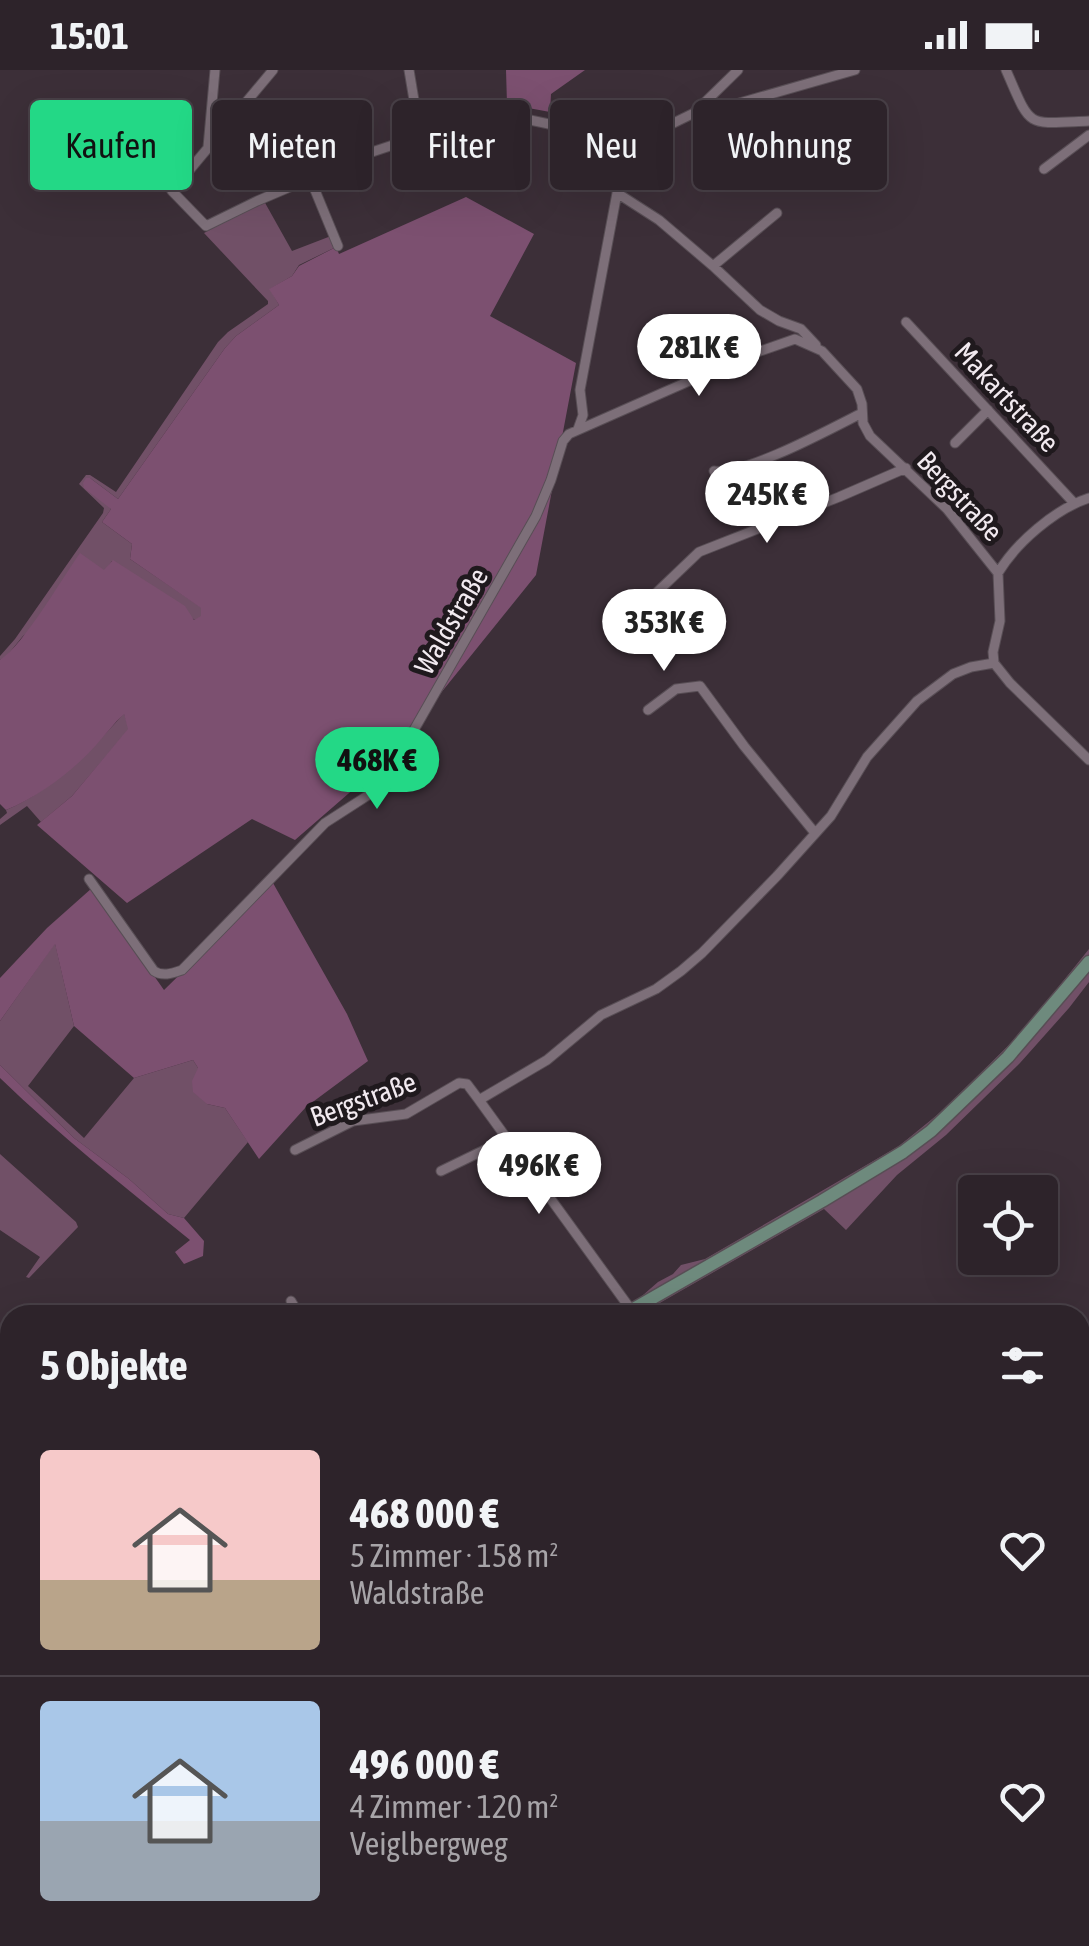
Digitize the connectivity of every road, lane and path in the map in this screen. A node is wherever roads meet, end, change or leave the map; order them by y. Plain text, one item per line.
1 (215, 70) edge
2 (273, 70) edge
3 (409, 70) edge
4 (738, 70) edge
5 (855, 70) edge
6 (1006, 70) edge
7 (249, 100) edge
8 (414, 100) edge
9 (707, 100) edge
10 (750, 100) edge
11 (211, 120) joint
12 (1089, 121) edge
13 (1089, 135) edge
14 (212, 145) edge
15 (208, 150) junction
16 (1044, 169) dead end
17 (284, 190) edge
18 (315, 190) edge
19 (618, 190) edge
20 (617, 193) junction
21 (777, 213) dead end
22 (338, 246) dead end
23 (713, 266) junction
24 (906, 322) dead end
25 (822, 351) junction
26 (988, 410) junction
27 (862, 414) junction
28 (578, 429) junction
29 (955, 443) dead end
30 (906, 468) junction
31 (714, 471) dead end
32 (1089, 498) edge
33 (1074, 502) junction
34 (998, 573) junction
35 (630, 628) dead end
36 (994, 663) junction
37 (648, 710) dead end
38 (1089, 760) edge
39 (815, 834) junction
40 (88, 878) dead end
41 (1089, 962) edge
42 (479, 1100) junction
43 (506, 1140) junction
44 (295, 1150) dead end
45 (441, 1171) dead end
46 (292, 1302) dead end
47 (294, 1305) edge
48 (620, 1305) edge
49 (641, 1305) edge

1 - 11 street
2 - 7 street
3 - 8 street
4 - 9 street
5 - 10 street
6 - 12 street
11 - 15 street
13 - 16 street
14 - 15 street
15 - 17 street
18 - 22 street
19 - 20 street
20 - 23 street, Bergstraße
20 - 28 street
21 - 23 street
23 - 25 street, Bergstraße
24 - 26 street, Makartstraße
25 - 27 street, Bergstraße
25 - 28 street
26 - 29 street
26 - 33 street, Makartstraße
27 - 30 street, Bergstraße
27 - 31 street
28 - 40 street, Waldstraße
30 - 34 street, Bergstraße
30 - 35 street
32 - 33 street
33 - 34 street
34 - 36 street, Bergstraße
36 - 38 street
36 - 39 street
37 - 39 street
39 - 42 street
41 - 49 main road
42 - 43 street
42 - 44 street, Bergstraße
43 - 45 street
43 - 48 street
46 - 47 street

